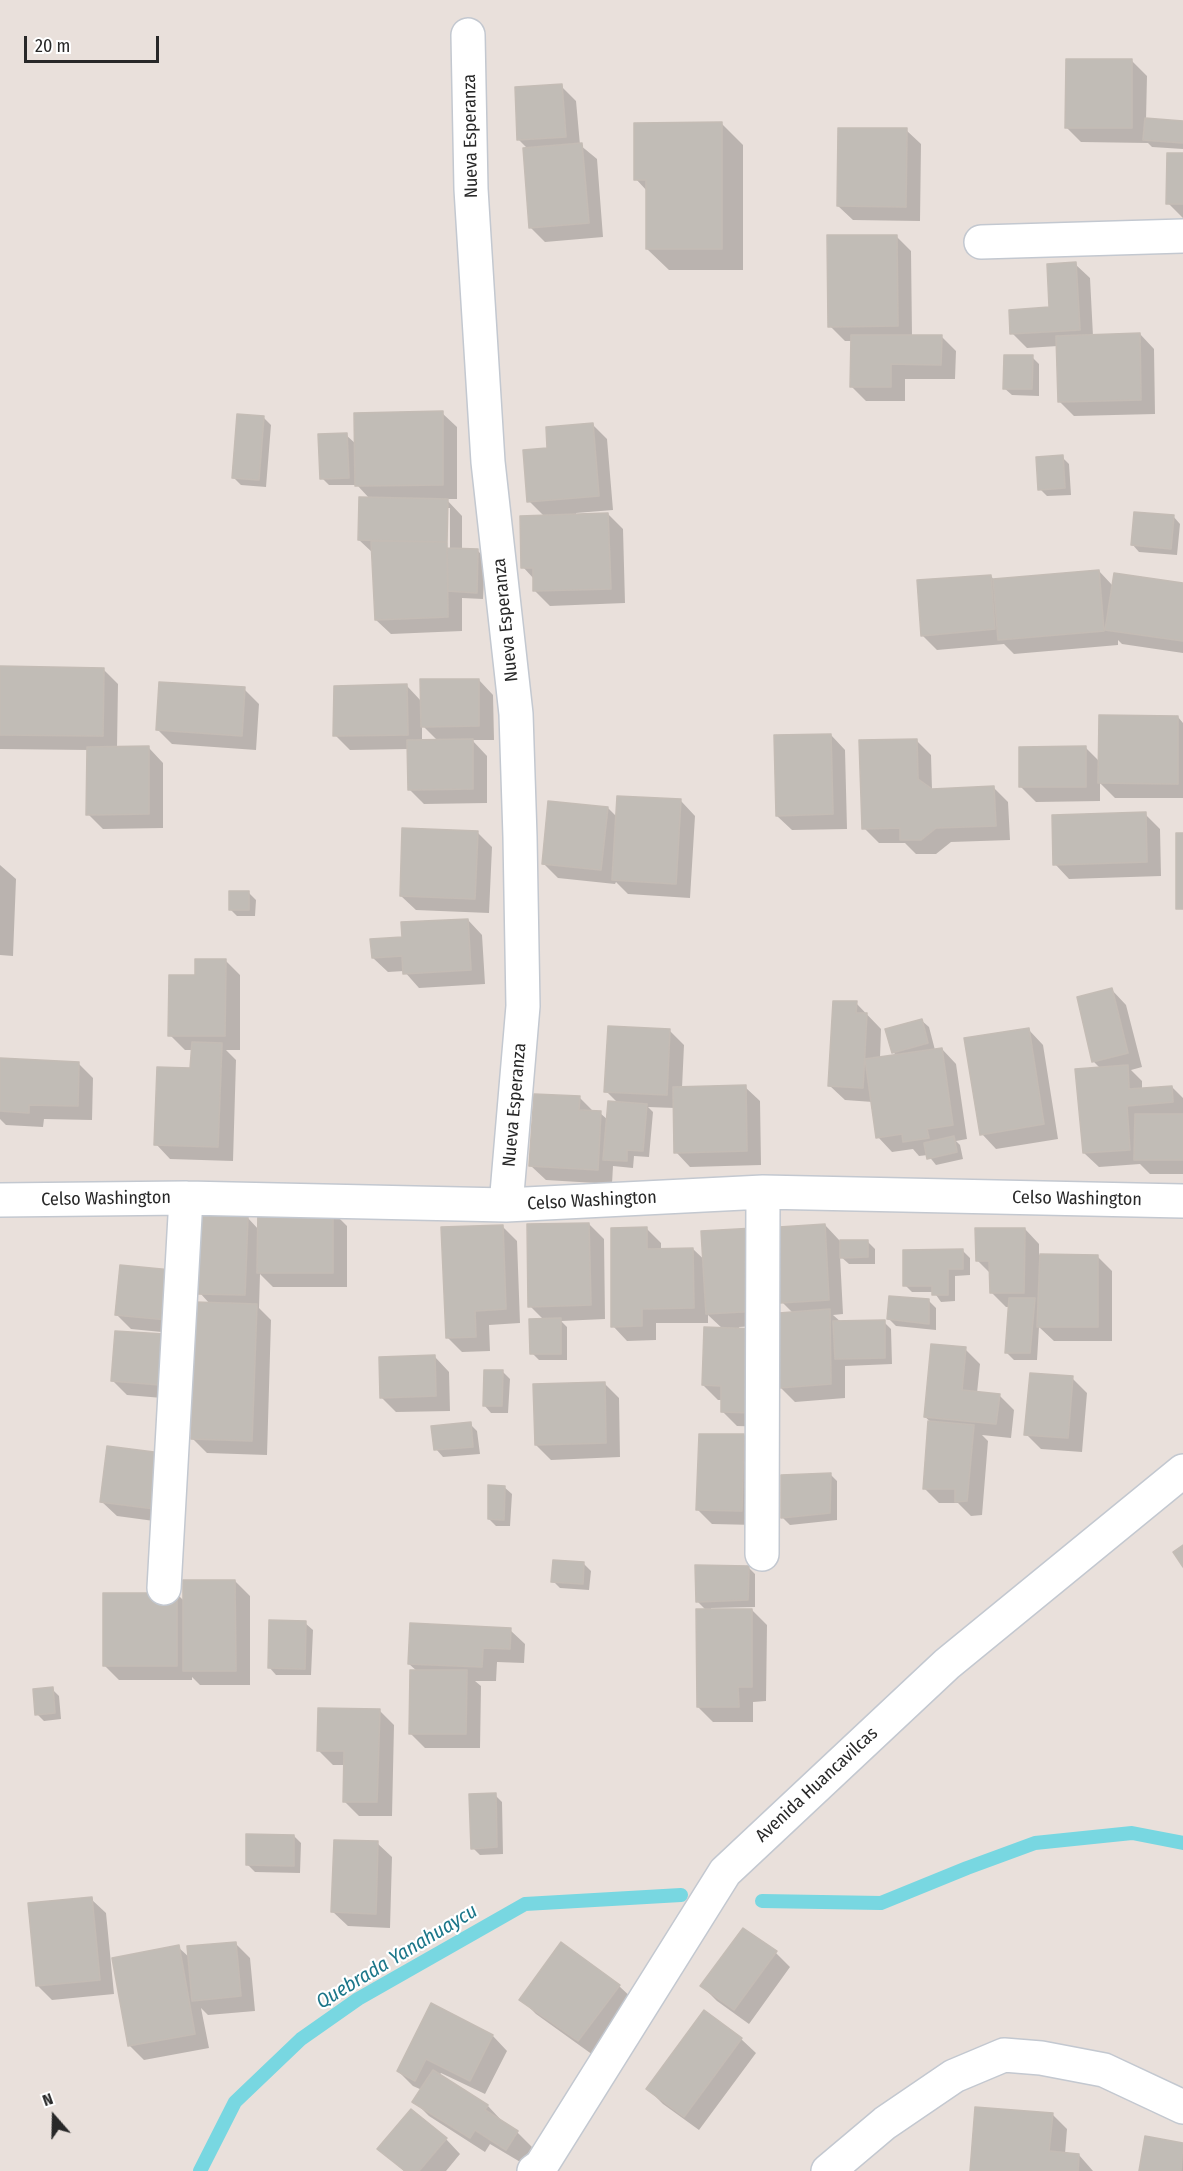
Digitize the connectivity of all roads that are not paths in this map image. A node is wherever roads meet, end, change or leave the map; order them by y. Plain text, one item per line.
1 (468, 35) dead end
2 (1183, 236) edge
3 (981, 242) dead end
4 (763, 1192) junction
5 (186, 1198) junction
6 (0, 1200) edge
7 (1183, 1201) edge
8 (506, 1205) junction
9 (1183, 1471) edge
10 (762, 1554) dead end
11 (164, 1588) dead end
12 (1183, 2107) edge
13 (534, 2171) edge
14 (828, 2171) edge

1 - 8 street, Nueva Esperanza
2 - 3 street
4 - 7 street, Celso Washington
4 - 8 street, Celso Washington
4 - 10 street
5 - 6 street, Celso Washington
5 - 8 street, Celso Washington
5 - 11 street
9 - 13 street, Avenida Huancavilcas
12 - 14 street

